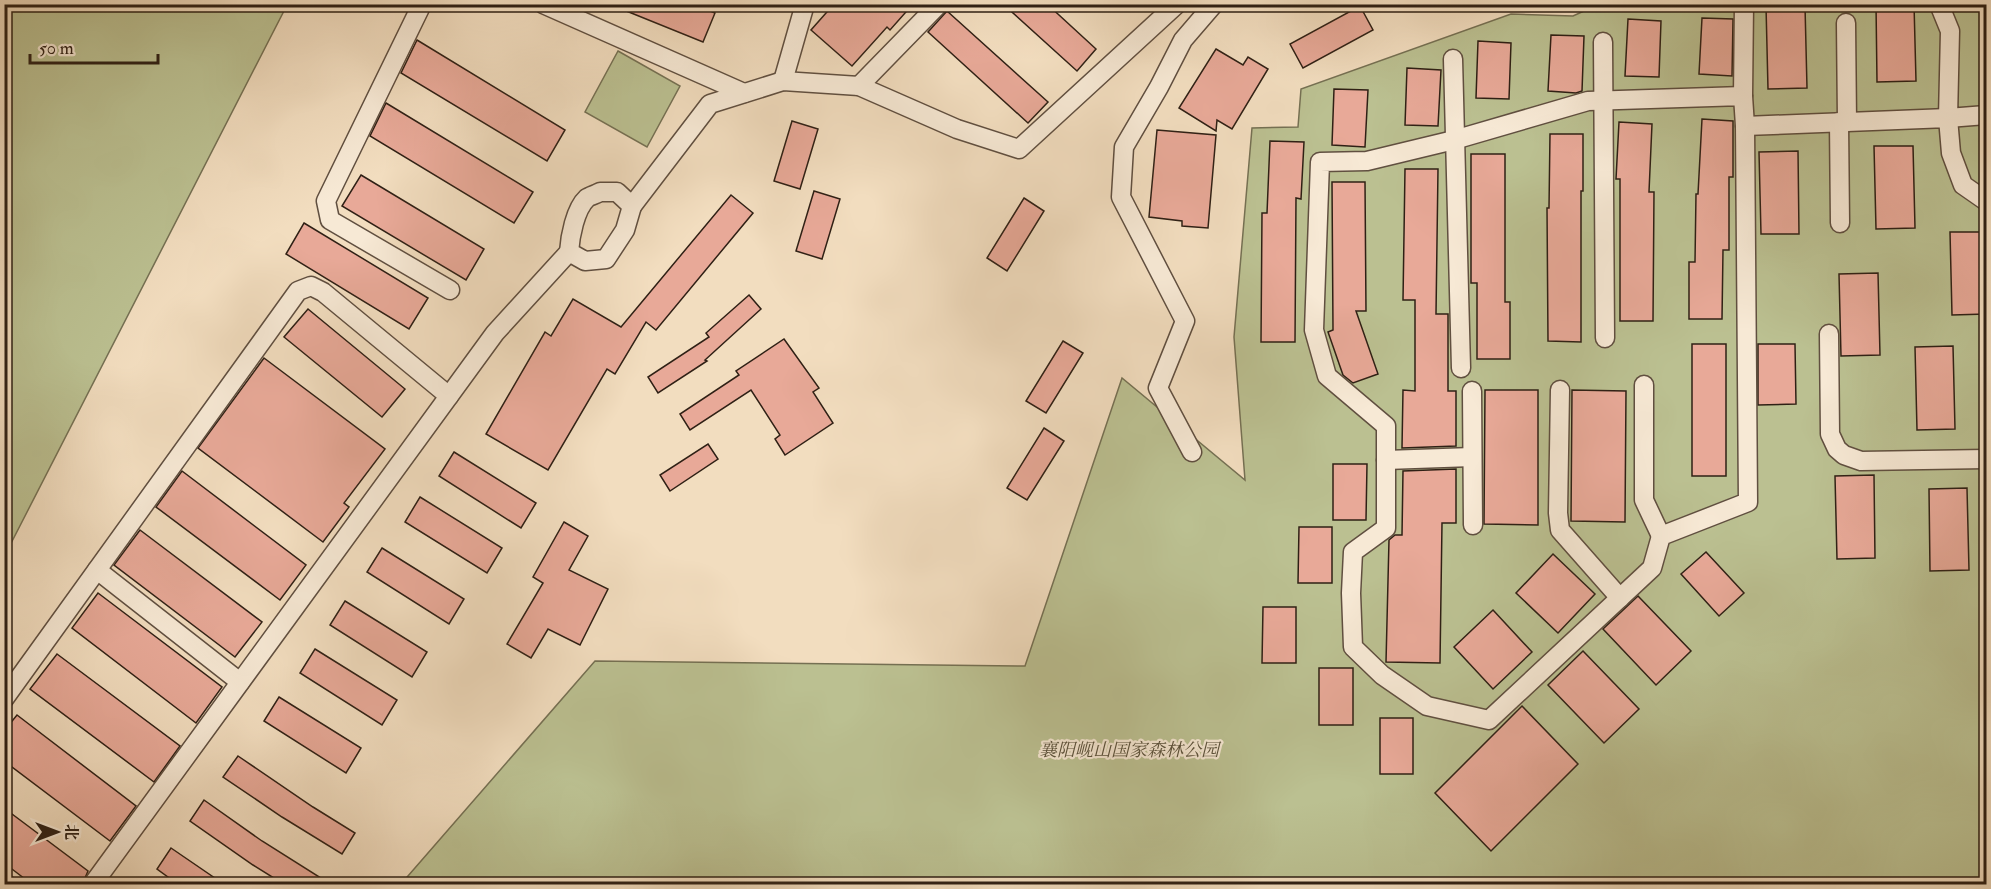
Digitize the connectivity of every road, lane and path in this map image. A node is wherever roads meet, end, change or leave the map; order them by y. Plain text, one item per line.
1 (422, 4) edge
2 (543, 4) edge
3 (805, 4) edge
4 (939, 4) edge
5 (1177, 4) edge
6 (1214, 4) edge
7 (1744, 4) edge
8 (1940, 4) edge
9 (1846, 23) dead end
10 (1603, 42) dead end
11 (1452, 59) dead end
12 (783, 81) junction
13 (859, 86) junction
14 (744, 93) junction
15 (1743, 96) junction
16 (1603, 101) junction
17 (1986, 115) edge
18 (1948, 118) junction
19 (1843, 122) junction
20 (1745, 126) junction
21 (1455, 140) junction
22 (1986, 201) edge
23 (632, 206) junction
24 (1840, 223) dead end
25 (569, 252) junction
26 (450, 290) dead end
27 (1829, 334) dead end
28 (1605, 338) dead end
29 (1461, 368) dead end
30 (1644, 386) dead end
31 (1560, 390) dead end
32 (1472, 391) dead end
33 (449, 396) junction
34 (1192, 452) dead end
35 (1472, 458) junction
36 (1986, 459) edge
37 (1386, 460) junction
38 (1473, 525) dead end
39 (1661, 536) junction
40 (97, 570) junction
41 (1620, 598) junction
42 (240, 682) junction
43 (4, 699) edge
44 (93, 885) edge

1 - 26 street
2 - 14 street
3 - 12 street
4 - 13 street
5 - 13 street
6 - 34 street
7 - 15 street
8 - 18 street
9 - 19 street
10 - 16 street
11 - 21 street
12 - 13 street
12 - 14 street
14 - 23 street
15 - 16 street
15 - 20 street
16 - 21 street
16 - 28 street
17 - 18 street
18 - 19 street
18 - 22 street
19 - 20 street
19 - 24 street
20 - 39 street
21 - 29 street
21 - 37 street
23 - 25 street
23 - 25 street
25 - 33 street
27 - 36 street
30 - 39 street
31 - 41 street
32 - 35 street
33 - 40 street
33 - 42 street
35 - 37 street
35 - 38 street
37 - 41 street
39 - 41 street
40 - 42 street
40 - 43 street
42 - 44 street

